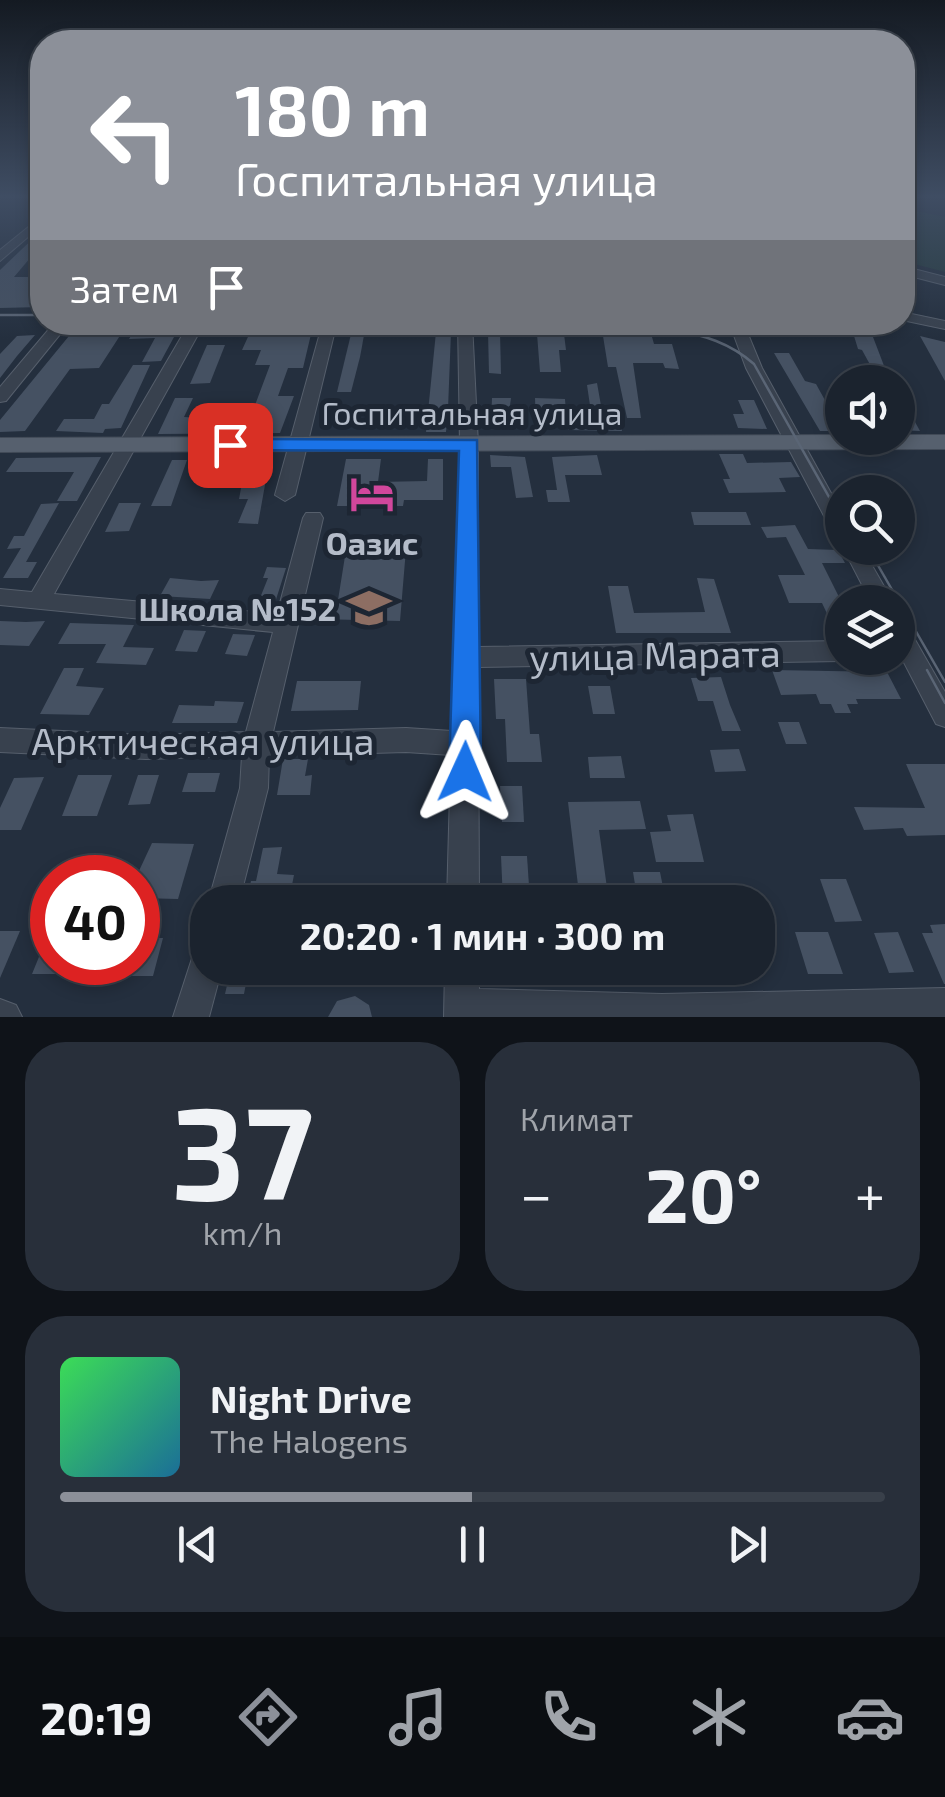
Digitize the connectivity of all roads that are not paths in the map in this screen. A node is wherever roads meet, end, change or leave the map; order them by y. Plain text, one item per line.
1 (915, 273) edge
2 (945, 281) edge
3 (915, 319) edge
4 (945, 326) edge
5 (52, 335) edge
6 (191, 335) edge
7 (327, 335) edge
8 (466, 335) edge
9 (741, 335) edge
10 (0, 397) edge
11 (945, 442) edge
12 (794, 443) junction
13 (130, 445) junction
14 (470, 445) junction
15 (0, 446) edge
16 (298, 446) junction
17 (285, 495) dead end
18 (825, 500) edge
19 (313, 518) dead end
20 (0, 597) edge
21 (40, 598) junction
22 (287, 624) junction
23 (825, 651) edge
24 (467, 657) junction
25 (915, 666) edge
26 (945, 716) edge
27 (0, 740) edge
28 (466, 744) junction
29 (256, 745) junction
30 (228, 885) edge
31 (463, 885) edge
32 (201, 985) edge
33 (462, 985) edge
34 (945, 1004) edge
35 (462, 1012) edge
36 (734, 1014) edge
37 (192, 1017) edge

1 - 2 street
3 - 4 street
5 - 10 street
6 - 13 street
7 - 16 street
8 - 14 street
9 - 12 street
11 - 12 main road, Госпитальная улица
12 - 14 main road, Госпитальная улица
12 - 18 street
13 - 15 main road, Госпитальная улица
13 - 16 main road, Госпитальная улица
13 - 21 street
14 - 16 main road, Госпитальная улица
14 - 24 street
16 - 17 street
19 - 22 street
20 - 21 street
21 - 22 street
22 - 29 street
23 - 24 street, улица Марата
24 - 28 street
25 - 26 street
27 - 29 street, Арктическая улица
28 - 29 street, Арктическая улица
28 - 31 street
29 - 30 street
32 - 37 street
33 - 35 street
34 - 36 street
35 - 36 street

